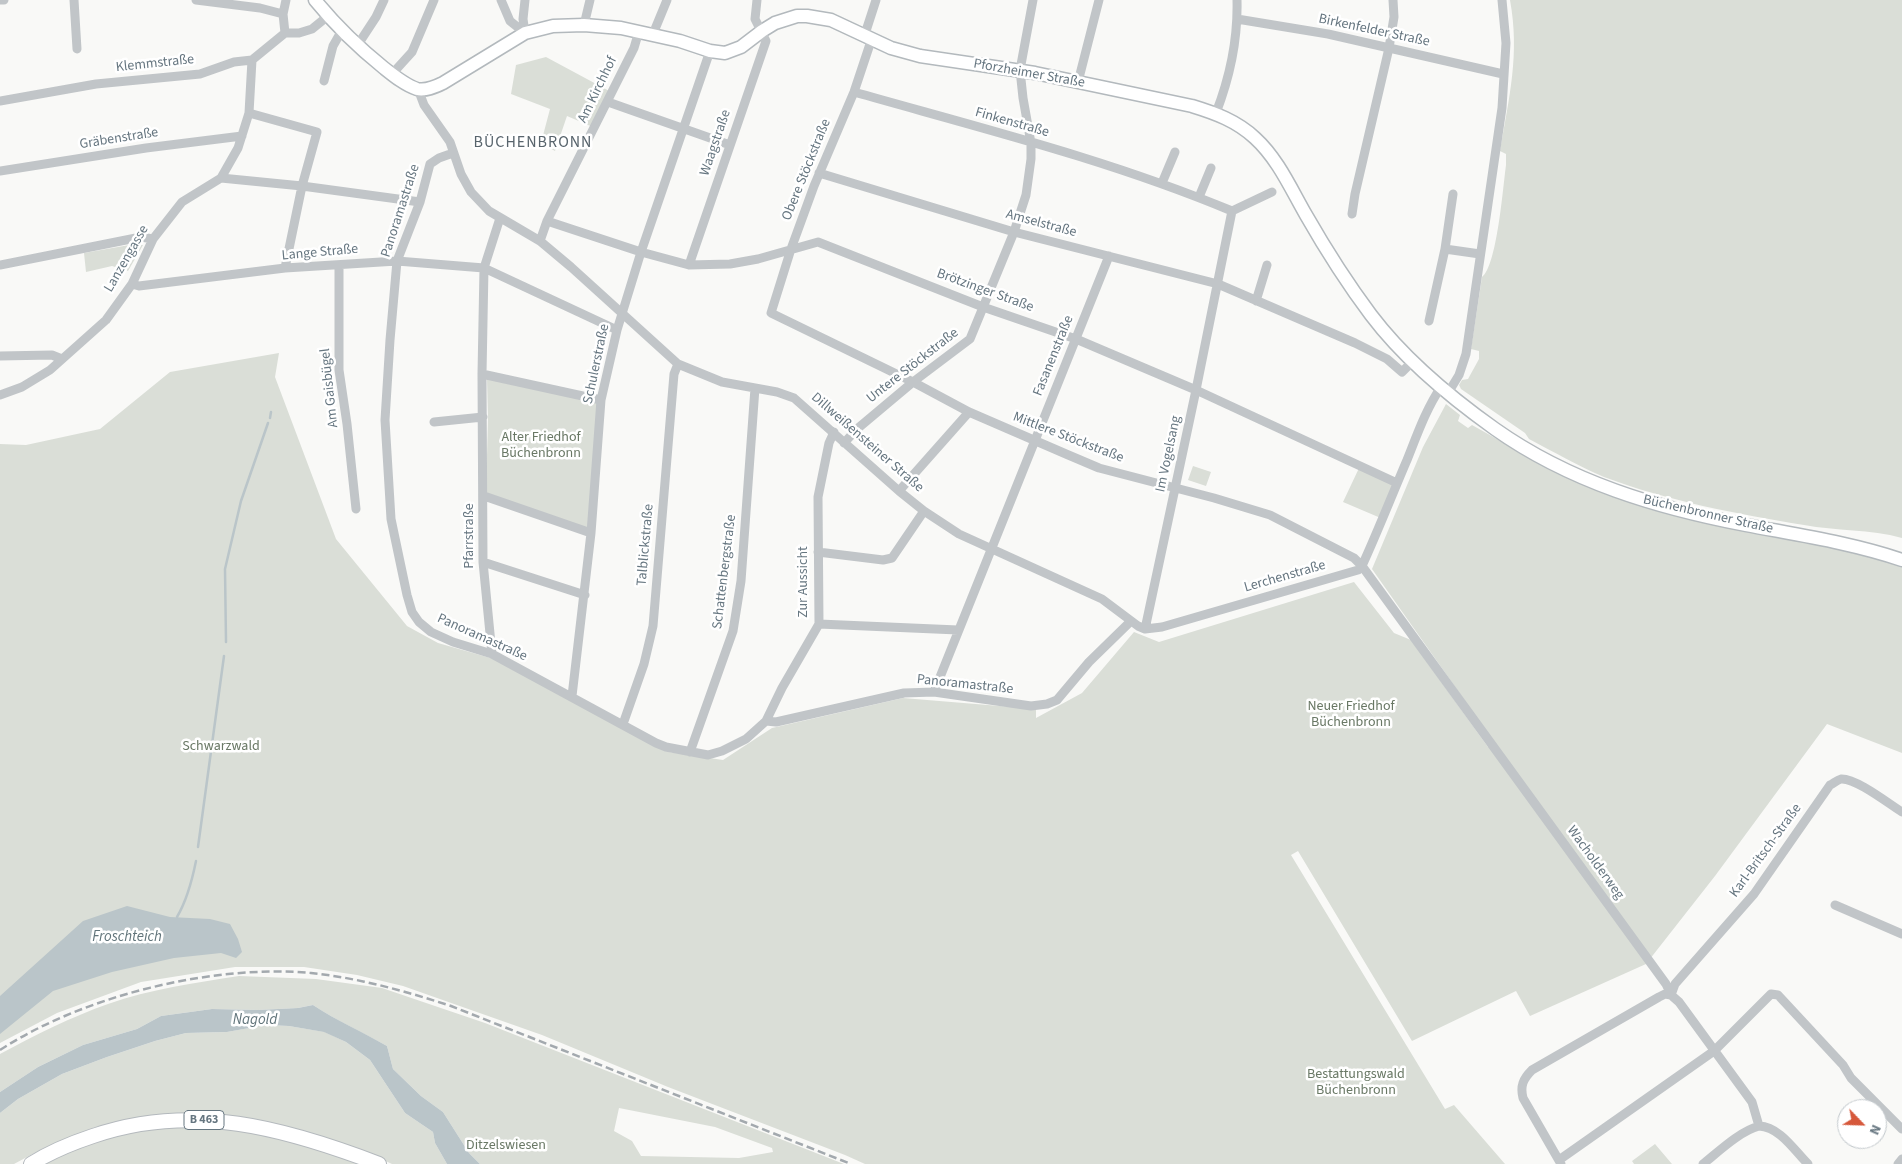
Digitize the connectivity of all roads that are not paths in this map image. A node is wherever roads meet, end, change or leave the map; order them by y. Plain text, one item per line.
1 (0, 0) edge
2 (4, 0) edge
3 (74, 0) edge
4 (196, 0) edge
5 (286, 0) edge
6 (315, 0) edge
7 (384, 0) edge
8 (434, 0) edge
9 (501, 0) edge
10 (525, 0) edge
11 (590, 0) edge
12 (667, 0) edge
13 (758, 0) edge
14 (876, 0) edge
15 (1033, 0) edge
16 (1098, 0) edge
17 (1237, 0) edge
18 (1393, 0) edge
19 (1502, 0) edge
20 (284, 14) junction
21 (328, 16) junction
22 (1237, 19) junction
23 (584, 25) junction
24 (639, 31) junction
25 (762, 31) junction
26 (341, 32) junction
27 (285, 33) junction
28 (525, 33) junction
29 (653, 34) junction
30 (869, 36) junction
31 (357, 46) junction
32 (1389, 48) junction
33 (77, 49) dead end
34 (710, 52) junction
35 (252, 60) junction
36 (1020, 70) junction
37 (392, 74) junction
38 (1503, 74) junction
39 (324, 81) dead end
40 (1078, 82) junction
41 (418, 89) junction
42 (854, 92) junction
43 (0, 101) edge
44 (608, 102) junction
45 (249, 113) junction
46 (1216, 113) junction
47 (684, 130) junction
48 (242, 136) junction
49 (1031, 143) junction
50 (730, 145) junction
51 (1175, 152) dead end
52 (453, 153) junction
53 (1211, 168) dead end
54 (0, 171) edge
55 (819, 173) junction
56 (221, 178) junction
57 (1162, 183) junction
58 (302, 186) junction
59 (1272, 192) dead end
60 (1452, 194) dead end
61 (1199, 197) junction
62 (420, 202) junction
63 (1232, 211) junction
64 (1352, 214) dead end
65 (500, 218) junction
66 (547, 221) junction
67 (1014, 232) junction
68 (153, 239) junction
69 (540, 240) junction
70 (791, 249) junction
71 (1445, 249) junction
72 (641, 252) junction
73 (1480, 254) junction
74 (1109, 256) junction
75 (397, 261) junction
76 (1267, 264) dead end
77 (0, 265) edge
78 (339, 265) junction
79 (689, 265) junction
80 (285, 268) junction
81 (484, 268) junction
82 (132, 284) junction
83 (1218, 284) junction
84 (1256, 300) junction
85 (983, 306) junction
86 (622, 313) junction
87 (771, 313) joint
88 (1429, 321) dead end
89 (617, 330) junction
90 (1076, 339) junction
91 (0, 356) edge
92 (62, 359) junction
93 (1413, 361) junction
94 (678, 364) junction
95 (482, 374) junction
96 (913, 382) junction
97 (755, 388) junction
98 (1196, 390) junction
99 (1445, 390) junction
100 (0, 396) edge
101 (601, 400) junction
102 (969, 412) junction
103 (483, 417) junction
104 (434, 422) dead end
105 (834, 432) junction
106 (1034, 441) junction
107 (844, 443) junction
108 (1522, 447) joint
109 (1397, 483) junction
110 (1176, 488) junction
111 (899, 491) junction
112 (484, 496) junction
113 (356, 509) dead end
114 (924, 511) junction
115 (591, 533) junction
116 (990, 549) junction
117 (818, 552) junction
118 (1902, 560) edge
119 (483, 562) junction
120 (1362, 566) junction
121 (585, 595) junction
122 (1132, 621) junction
123 (819, 624) junction
124 (1144, 629) junction
125 (958, 630) junction
126 (492, 654) junction
127 (934, 692) junction
128 (572, 696) junction
129 (766, 721) junction
130 (624, 724) junction
131 (690, 752) junction
132 (1902, 812) edge
133 (1835, 905) dead end
134 (1902, 934) edge
135 (1671, 995) junction
136 (1714, 1051) junction
137 (1759, 1126) junction
138 (1902, 1129) edge
139 (1902, 1159) edge
140 (1560, 1162) edge
141 (31, 1164) edge
142 (378, 1164) edge
143 (1703, 1164) edge
144 (1808, 1164) edge
145 (1898, 1164) edge

1 - 2 street
3 - 33 street
4 - 20 street
5 - 20 street
6 - 21 main road
7 - 31 street
8 - 37 street
9 - 28 street
10 - 28 street
11 - 23 street
12 - 29 street
13 - 25 street, Waagstraße
14 - 30 street, Obere Stöckstraße
15 - 36 street, Untere Stöckstraße
16 - 40 street
17 - 22 street
18 - 32 street
19 - 38 street
20 - 27 street
21 - 26 main road
21 - 27 street
22 - 32 street, Birkenfelder Straße
22 - 46 street
23 - 24 main road, Pforzheimer Straße
23 - 28 main road, Pforzheimer Straße
24 - 29 main road, Pforzheimer Straße
24 - 44 street, Am Kirchhof
25 - 30 main road, Pforzheimer Straße
25 - 34 main road, Pforzheimer Straße
25 - 50 street, Waagstraße
26 - 31 main road
26 - 39 street
27 - 35 street, Klemmstraße
28 - 41 main road, Pforzheimer Straße
29 - 34 main road, Pforzheimer Straße
30 - 36 main road, Pforzheimer Straße
30 - 42 street, Obere Stöckstraße
31 - 37 main road
32 - 38 street, Birkenfelder Straße
32 - 64 street
34 - 47 street, Schulerstraße
35 - 43 street, Klemmstraße
35 - 45 street, Lanzengasse
36 - 40 main road, Pforzheimer Straße
36 - 49 street, Untere Stöckstraße
37 - 41 main road
38 - 73 street
40 - 46 main road, Pforzheimer Straße
41 - 52 street, Dillweißensteiner Straße
42 - 49 street, Finkenstraße
42 - 55 street, Obere Stöckstraße
44 - 47 street
44 - 66 street, Am Kirchhof
45 - 48 street, Lanzengasse
45 - 58 street
46 - 93 main road, Pforzheimer Straße
47 - 50 street
47 - 72 street, Schulerstraße
48 - 54 street, Gräbenstraße
48 - 56 street, Lanzengasse
49 - 57 street, Finkenstraße
49 - 67 street, Untere Stöckstraße
50 - 79 street, Waagstraße
51 - 57 street
52 - 62 street, Panoramastraße
52 - 65 street, Dillweißensteiner Straße
53 - 61 street
55 - 67 street, Amselstraße
55 - 70 street, Obere Stöckstraße
56 - 58 street
56 - 68 street, Lanzengasse
57 - 61 street, Finkenstraße
58 - 62 street
58 - 80 street
59 - 63 street
60 - 71 street
61 - 63 street, Finkenstraße
62 - 75 street, Panoramastraße
63 - 83 street
65 - 69 street, Dillweißensteiner Straße
65 - 81 street, Pfarrstraße
66 - 69 street, Am Kirchhof
66 - 72 street, Brötzinger Straße
67 - 74 street, Amselstraße
67 - 85 street, Untere Stöckstraße
68 - 77 street
68 - 82 street, Lanzengasse
69 - 86 street, Dillweißensteiner Straße
70 - 79 street, Brötzinger Straße
70 - 85 street, Brötzinger Straße
70 - 87 street, Obere Stöckstraße
71 - 73 street
71 - 88 street
72 - 79 street, Brötzinger Straße
72 - 86 street, Schulerstraße
73 - 99 street
74 - 83 street, Amselstraße
74 - 90 street, Fasanenstraße
75 - 78 street, Lange Straße
75 - 81 street, Lange Straße
75 - 126 street, Panoramastraße
76 - 84 street
78 - 80 street, Lange Straße
78 - 113 street, Am Gaisbügel
80 - 82 street, Lange Straße
81 - 89 street, Lange Straße
81 - 95 street, Pfarrstraße
82 - 92 street, Lanzengasse
83 - 84 street, Amselstraße
83 - 98 street, Im Vogelsang
84 - 93 street, Amselstraße
85 - 90 street, Brötzinger Straße
85 - 96 street, Untere Stöckstraße
86 - 89 street, Schulerstraße
86 - 94 street, Dillweißensteiner Straße
87 - 96 street, Mittlere Stöckstraße
89 - 101 street, Schulerstraße
90 - 98 street, Brötzinger Straße
90 - 106 street, Fasanenstraße
91 - 92 street
92 - 100 street, Lanzengasse
93 - 99 main road, Pforzheimer Straße
94 - 97 street, Dillweißensteiner Straße
94 - 130 street, Talblickstraße
95 - 101 street
95 - 103 street, Pfarrstraße
96 - 102 street, Mittlere Stöckstraße
96 - 107 street, Untere Stöckstraße
97 - 105 street, Dillweißensteiner Straße
97 - 131 street, Schattenbergstraße
98 - 109 street, Brötzinger Straße
98 - 110 street, Im Vogelsang
99 - 108 main road, Pforzheimer Straße
99 - 109 street
101 - 115 street, Schulerstraße
102 - 106 street, Mittlere Stöckstraße
102 - 111 street
103 - 104 street
103 - 112 street, Pfarrstraße
105 - 107 street, Dillweißensteiner Straße
105 - 117 street, Zur Aussicht
106 - 110 street, Mittlere Stöckstraße
106 - 116 street, Fasanenstraße
107 - 111 street, Dillweißensteiner Straße
108 - 118 main road, Büchenbronner Straße
109 - 120 street
110 - 120 street, Mittlere Stöckstraße
110 - 124 street, Im Vogelsang
111 - 114 street, Dillweißensteiner Straße
112 - 115 street
112 - 119 street, Pfarrstraße
114 - 116 street, Dillweißensteiner Straße
114 - 117 street
115 - 121 street, Schulerstraße
116 - 122 street, Dillweißensteiner Straße
116 - 125 street, Fasanenstraße
117 - 123 street, Zur Aussicht
119 - 121 street
119 - 126 street, Pfarrstraße
120 - 124 street, Lerchenstraße
120 - 135 street, Wacholderweg
121 - 128 street, Schulerstraße
122 - 124 street
122 - 127 street, Panoramastraße
123 - 125 street
123 - 129 street, Zur Aussicht
125 - 127 street, Fasanenstraße
126 - 128 street, Panoramastraße
127 - 129 street, Panoramastraße
128 - 130 street, Panoramastraße
129 - 131 street, Panoramastraße
130 - 131 street, Panoramastraße
132 - 135 street, Karl-Britsch-Straße
133 - 134 street
135 - 136 street, Wacholderweg
135 - 140 street
136 - 137 street, Wacholderweg
136 - 138 street
136 - 140 street
137 - 143 street
137 - 144 street
139 - 145 street
141 - 142 main road, B 463

